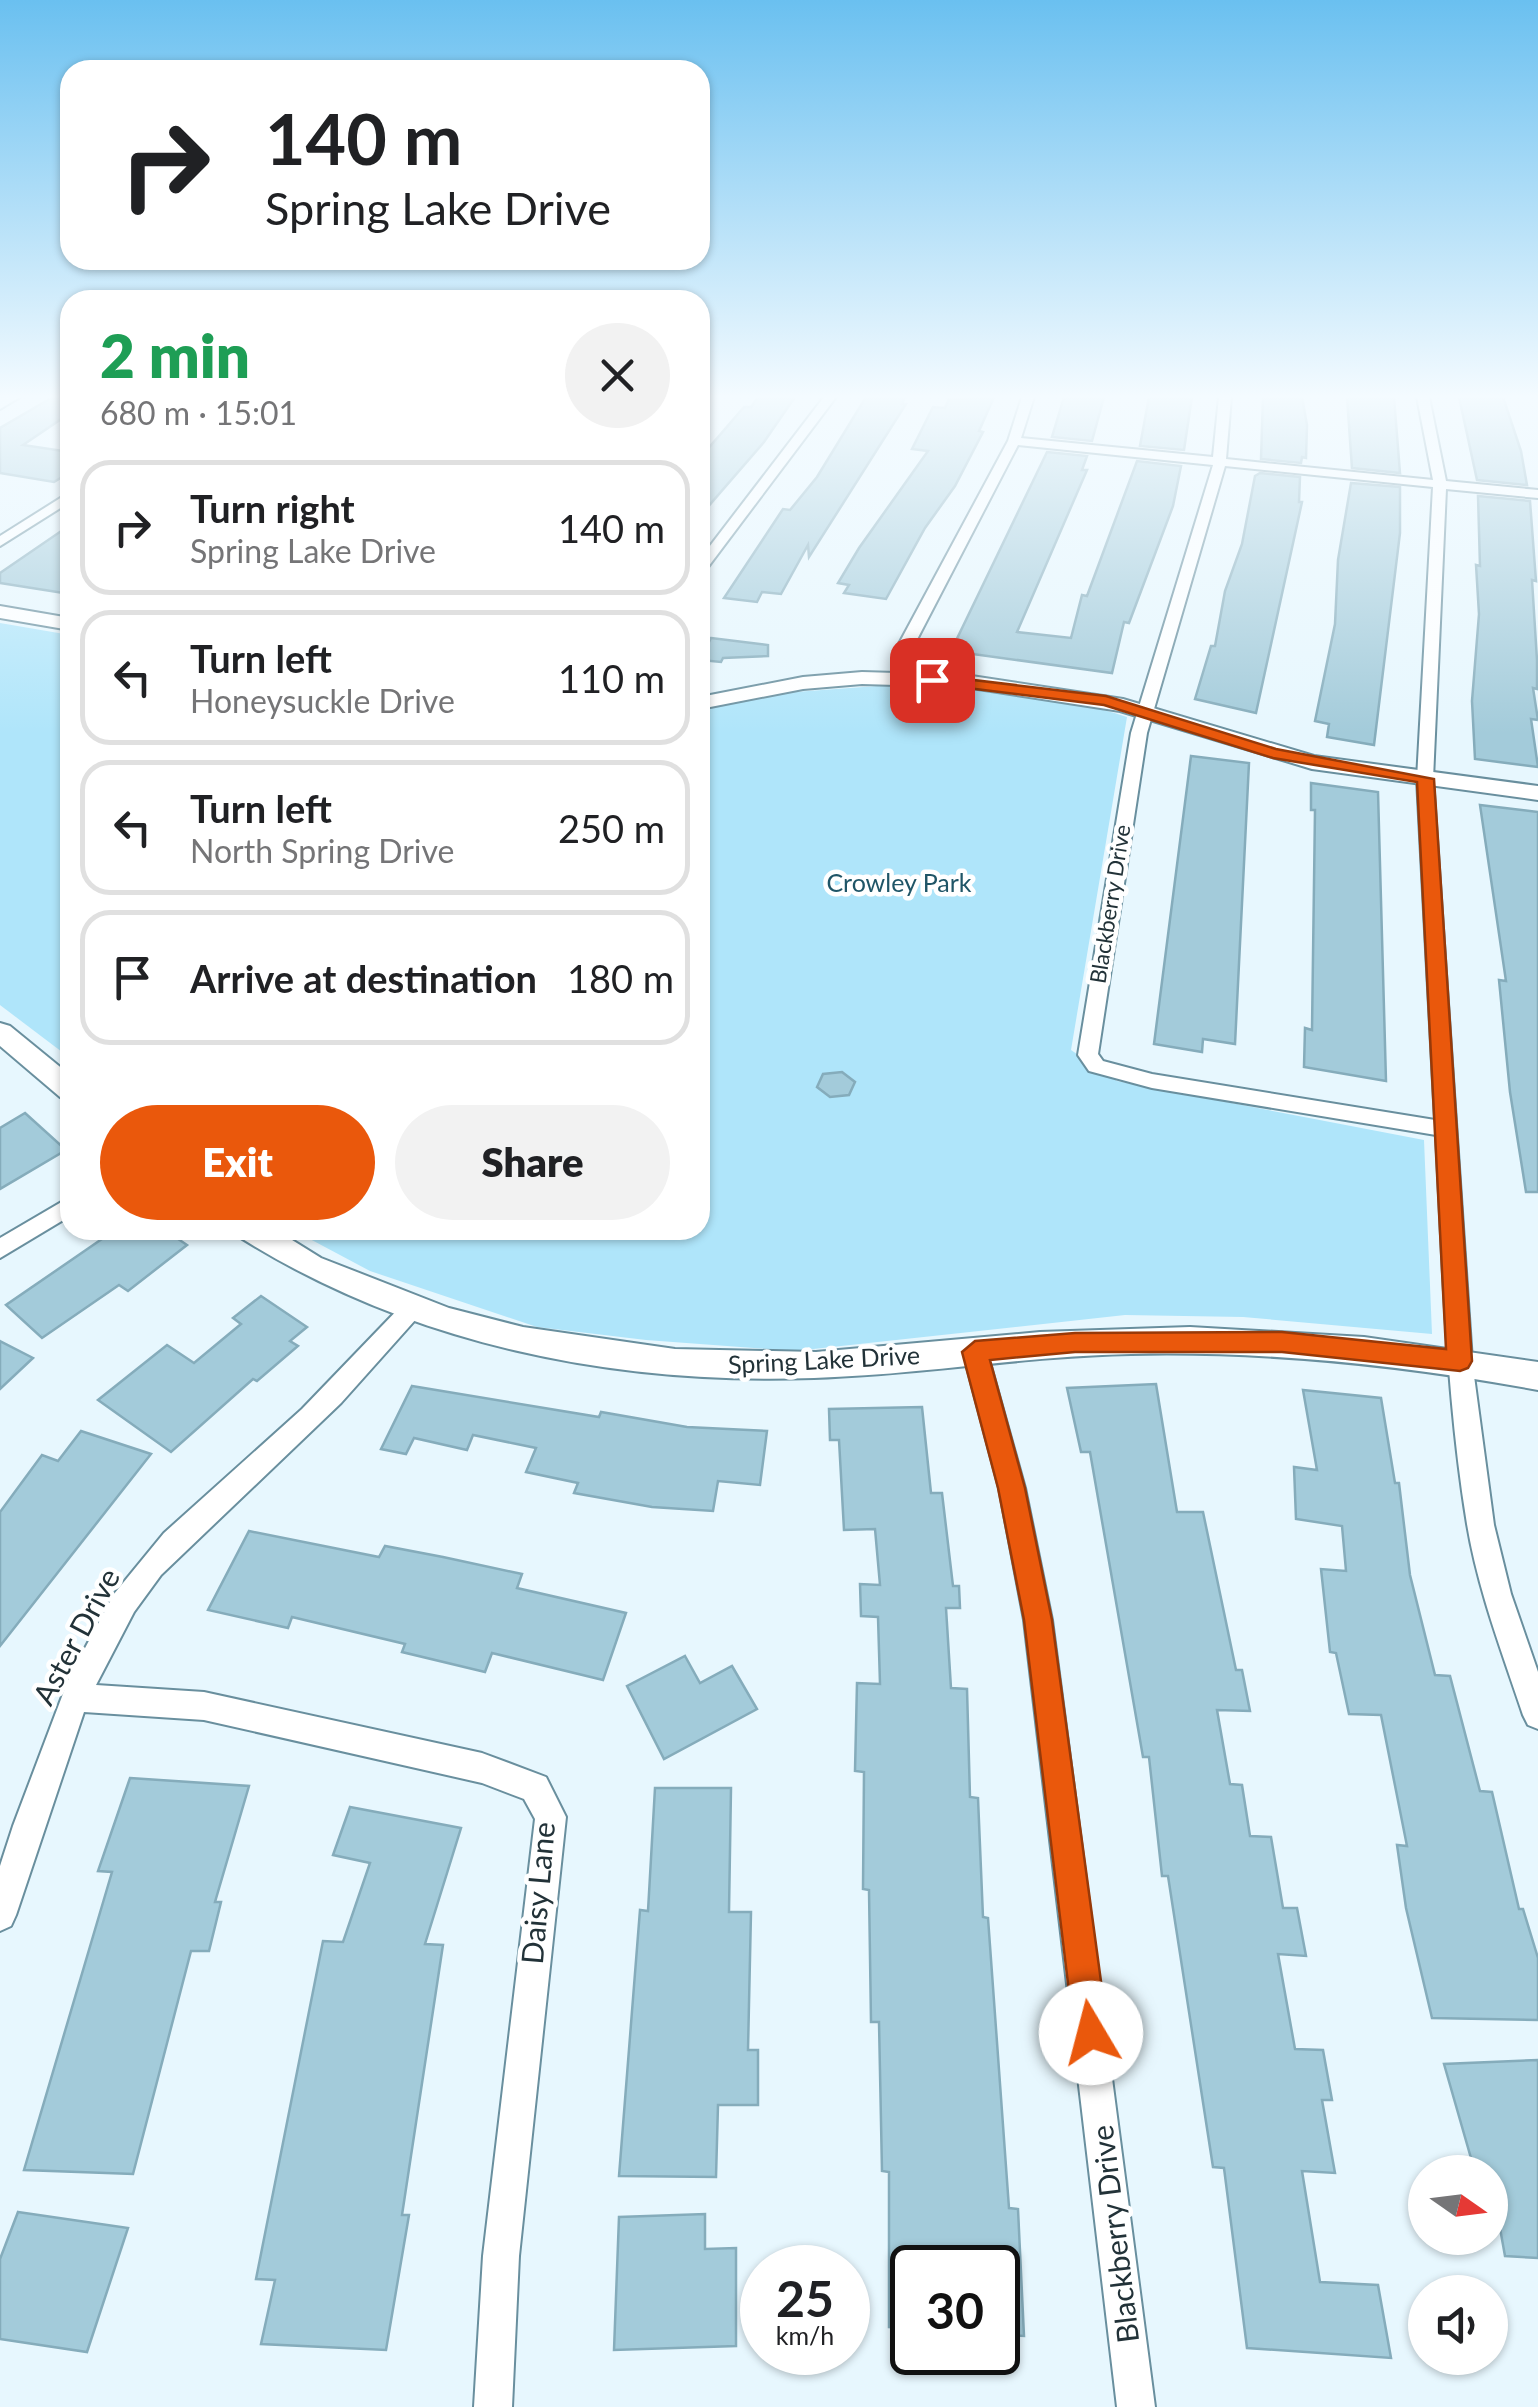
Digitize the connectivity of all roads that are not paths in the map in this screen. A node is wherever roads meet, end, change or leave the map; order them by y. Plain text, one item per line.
1 (50, 509) edge
2 (745, 509) edge
3 (977, 509) edge
4 (1206, 509) edge
5 (1439, 509) edge
6 (0, 542) edge
7 (710, 555) edge
8 (0, 612) edge
9 (60, 622) edge
10 (900, 678) junction
11 (710, 701) edge
12 (1145, 710) junction
13 (1425, 779) junction
14 (1538, 793) edge
15 (0, 1032) edge
16 (60, 1082) edge
17 (1446, 1130) junction
18 (60, 1211) edge
19 (269, 1240) edge
20 (0, 1250) edge
21 (413, 1310) junction
22 (975, 1352) junction
23 (1460, 1361) junction
24 (1538, 1376) edge
25 (78, 1698) junction
26 (1538, 1715) edge
27 (0, 1914) edge
28 (493, 2407) edge
29 (1136, 2407) edge

1 - 6 street
2 - 7 street
3 - 10 street
4 - 12 street, Blackberry Drive
5 - 13 street
8 - 9 street
10 - 11 street
10 - 12 street
12 - 13 street
12 - 17 street, Blackberry Drive
13 - 14 street
13 - 17 street
15 - 16 street
17 - 23 street
18 - 20 street
19 - 21 street, Spring Lake Drive
21 - 22 street, Spring Lake Drive
21 - 25 street, Aster Drive
22 - 23 street, Spring Lake Drive
22 - 29 street, Blackberry Drive
23 - 24 street, Spring Lake Drive
23 - 26 street
25 - 27 street, Aster Drive
25 - 28 street, Daisy Lane

